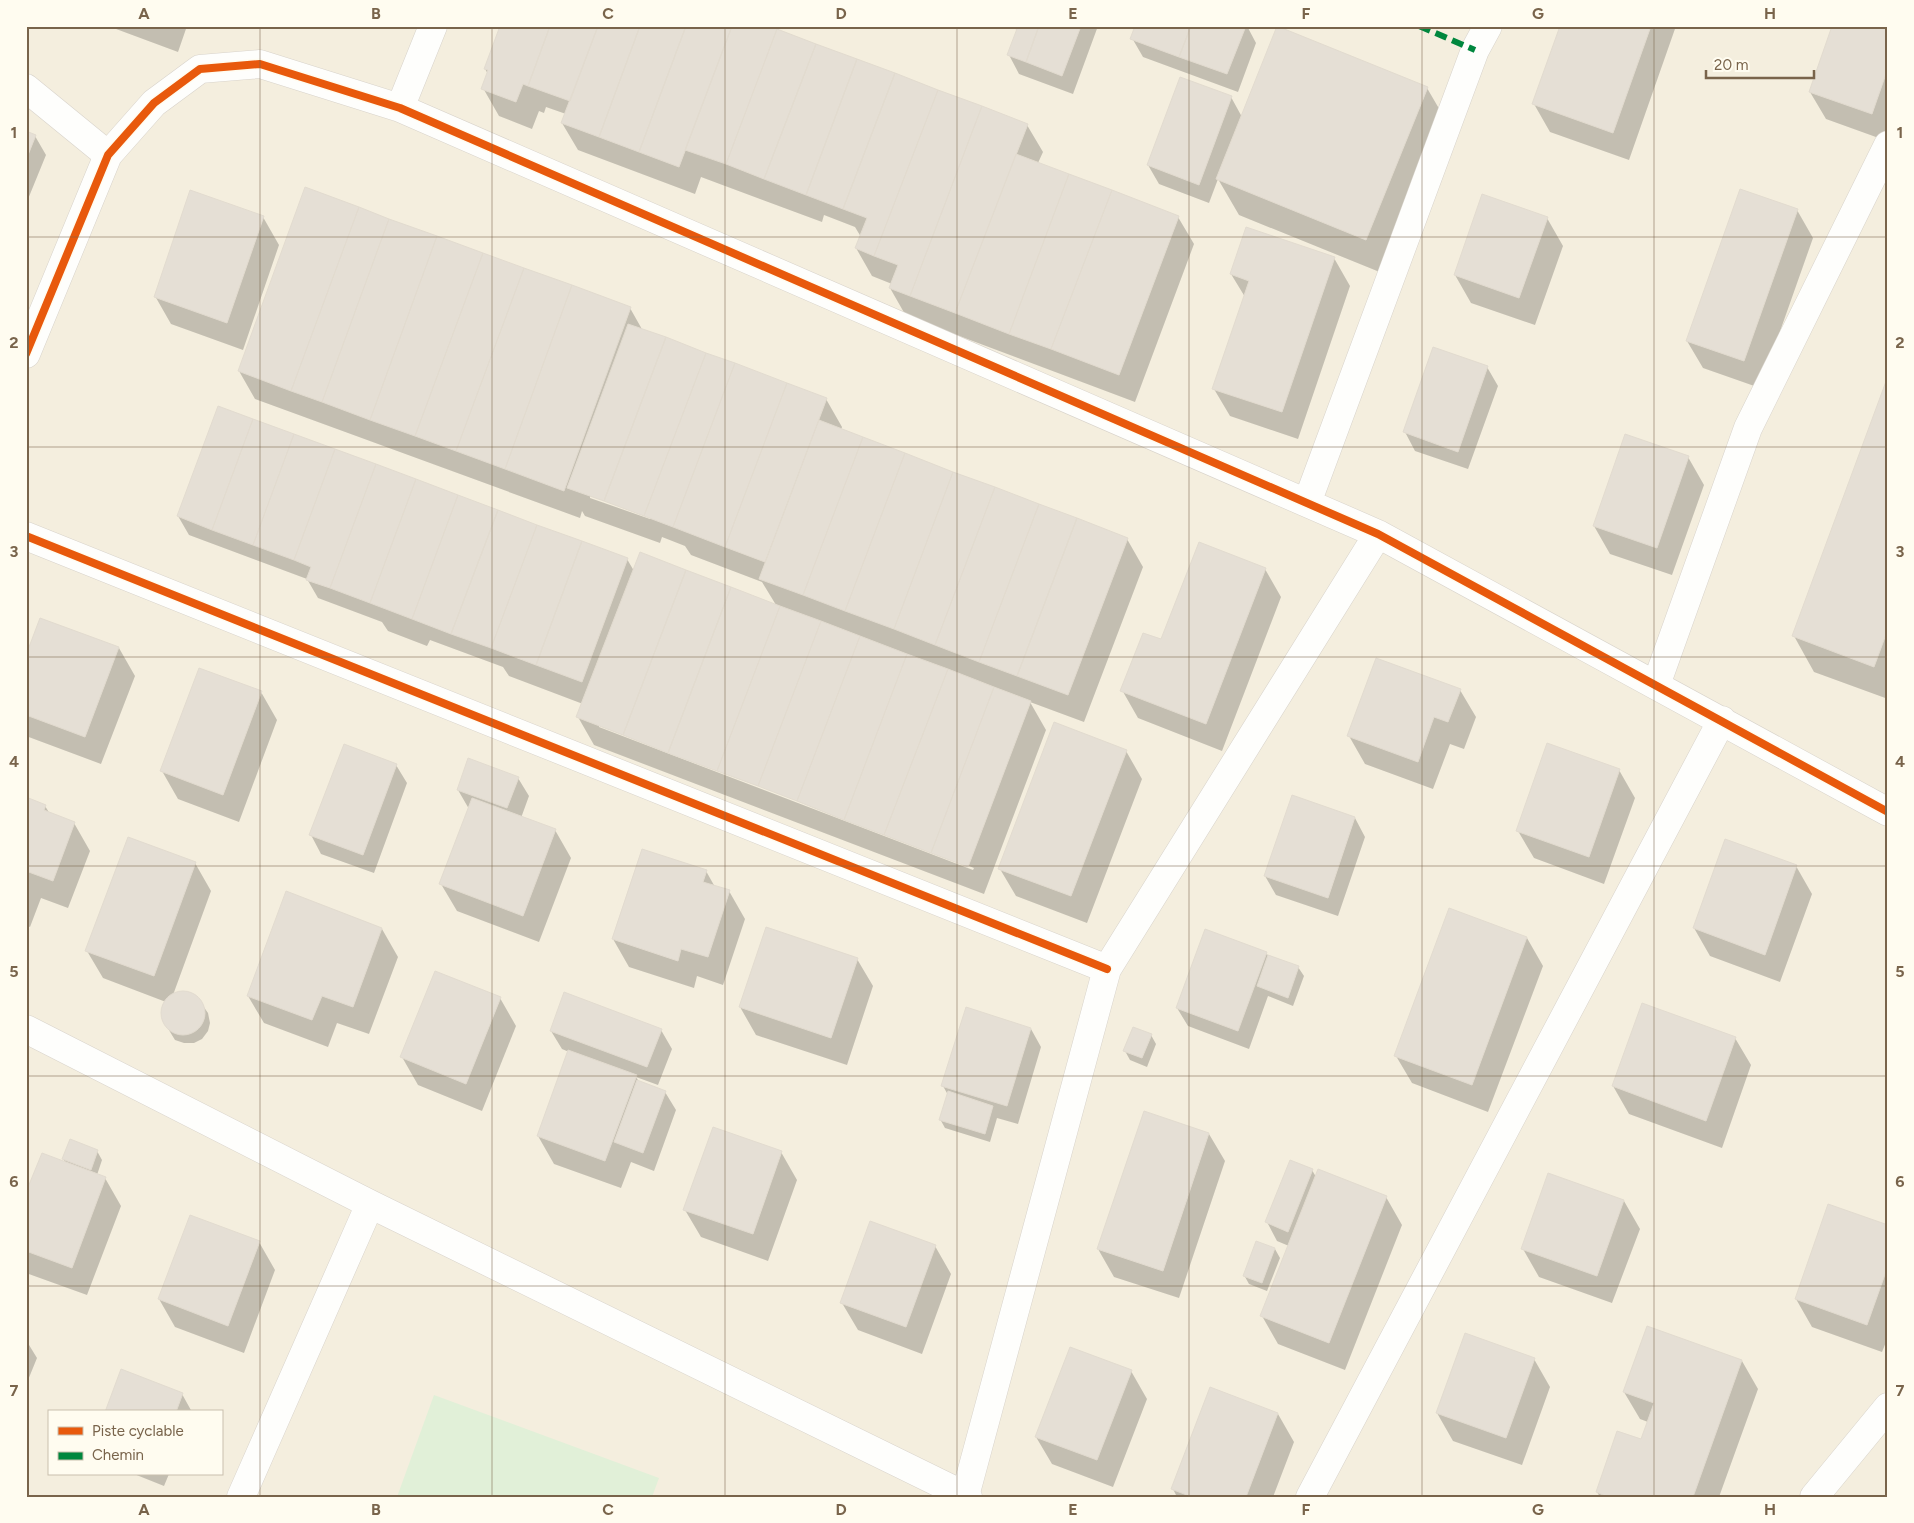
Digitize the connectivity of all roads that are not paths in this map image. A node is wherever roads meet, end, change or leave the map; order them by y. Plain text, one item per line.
1 (432, 26) edge
2 (1488, 26) edge
3 (26, 88) edge
4 (400, 108) junction
5 (1888, 145) edge
6 (108, 155) junction
7 (26, 354) edge
8 (1307, 503) junction
9 (1378, 534) junction
10 (26, 536) edge
11 (1656, 685) junction
12 (1722, 720) junction
13 (1888, 812) edge
14 (1107, 969) junction
15 (26, 1029) edge
16 (370, 1204) junction
17 (1888, 1407) edge
18 (967, 1496) edge
19 (241, 1497) edge
20 (1310, 1497) edge
21 (1814, 1497) edge

1 - 4 street
2 - 8 street
3 - 6 street
4 - 6 street
4 - 8 street
5 - 11 street
6 - 7 street
8 - 9 street
9 - 11 street
9 - 14 street
10 - 14 street
11 - 12 street
12 - 13 street
12 - 20 street
14 - 18 street
15 - 16 street
16 - 18 street
16 - 19 street
17 - 21 street

